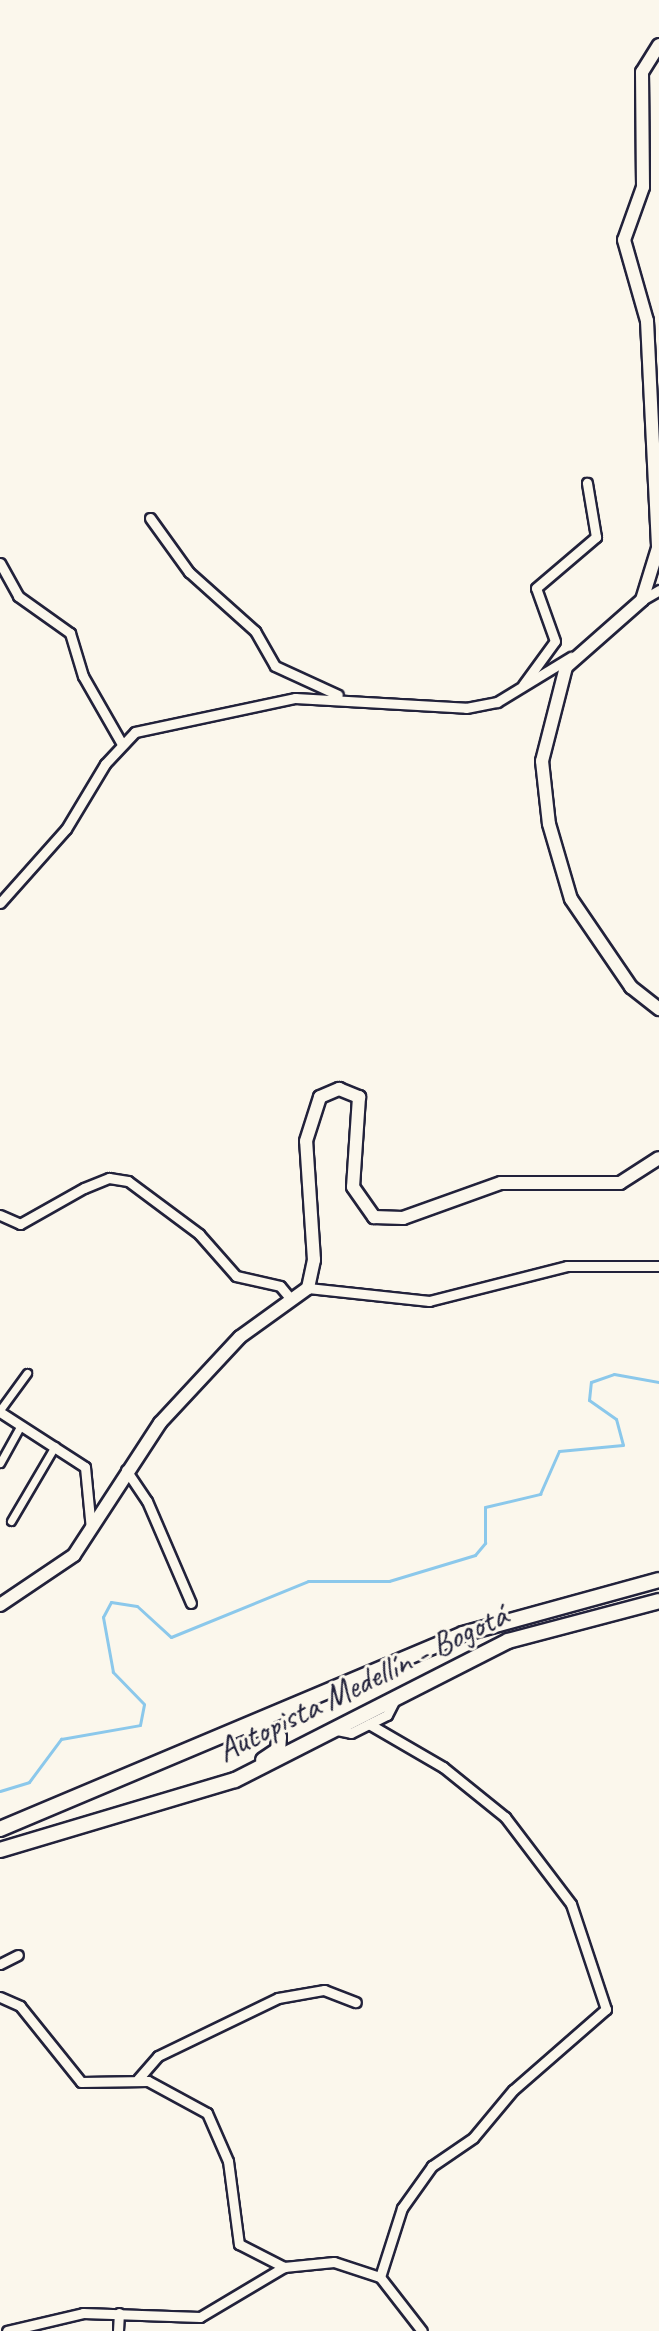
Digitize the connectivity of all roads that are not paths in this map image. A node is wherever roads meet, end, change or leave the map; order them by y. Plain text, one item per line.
1 (659, 45) edge
2 (587, 483) dead end
3 (150, 518) dead end
4 (0, 563) edge
5 (659, 590) edge
6 (642, 600) junction
7 (573, 655) junction
8 (517, 692) junction
9 (353, 700) junction
10 (122, 744) junction
11 (0, 903) edge
12 (659, 1009) edge
13 (659, 1158) edge
14 (0, 1215) edge
15 (659, 1266) edge
16 (308, 1288) junction
17 (291, 1299) junction
18 (27, 1373) dead end
19 (0, 1411) edge
20 (21, 1425) junction
21 (55, 1446) junction
22 (0, 1463) edge
23 (124, 1468) junction
24 (11, 1521) dead end
25 (91, 1531) junction
26 (659, 1580) edge
27 (659, 1601) edge
28 (191, 1603) dead end
29 (0, 1605) edge
30 (395, 1699) junction
31 (369, 1724) junction
32 (337, 1730) junction
33 (184, 1750) junction
34 (172, 1799) junction
35 (0, 1829) edge
36 (0, 1850) edge
37 (18, 1955) dead end
38 (0, 1964) edge
39 (0, 1997) edge
40 (356, 2002) dead end
41 (138, 2079) junction
42 (284, 2267) junction
43 (380, 2277) junction
44 (119, 2313) junction
45 (7, 2331) edge
46 (118, 2331) edge
47 (422, 2331) edge

1 - 6 main road
2 - 8 street
3 - 9 street
4 - 10 street
5 - 6 street
6 - 7 main road
7 - 8 street
7 - 12 main road
8 - 9 street
9 - 10 street
10 - 11 street
13 - 16 main road
14 - 17 street
15 - 16 street
16 - 17 main road
17 - 23 main road
18 - 19 street
19 - 20 street
20 - 21 street
20 - 22 street
21 - 24 street
21 - 25 street
23 - 25 main road
23 - 28 street
25 - 29 main road
26 - 33 highway, Autopista Medellín - Bogotá
27 - 30 highway, Autopista Medellín - Bogotá
30 - 31 street
30 - 32 highway, Autopista Medellín - Bogotá
31 - 32 street
31 - 43 street
32 - 34 highway, Autopista Medellín - Bogotá
33 - 34 highway
33 - 35 highway, Autopista Medellín - Bogotá
34 - 36 highway, Autopista Medellín - Bogotá
37 - 38 street
39 - 41 street
40 - 41 street
41 - 42 street
42 - 43 street
42 - 44 street
43 - 47 street
44 - 45 street
44 - 46 street

